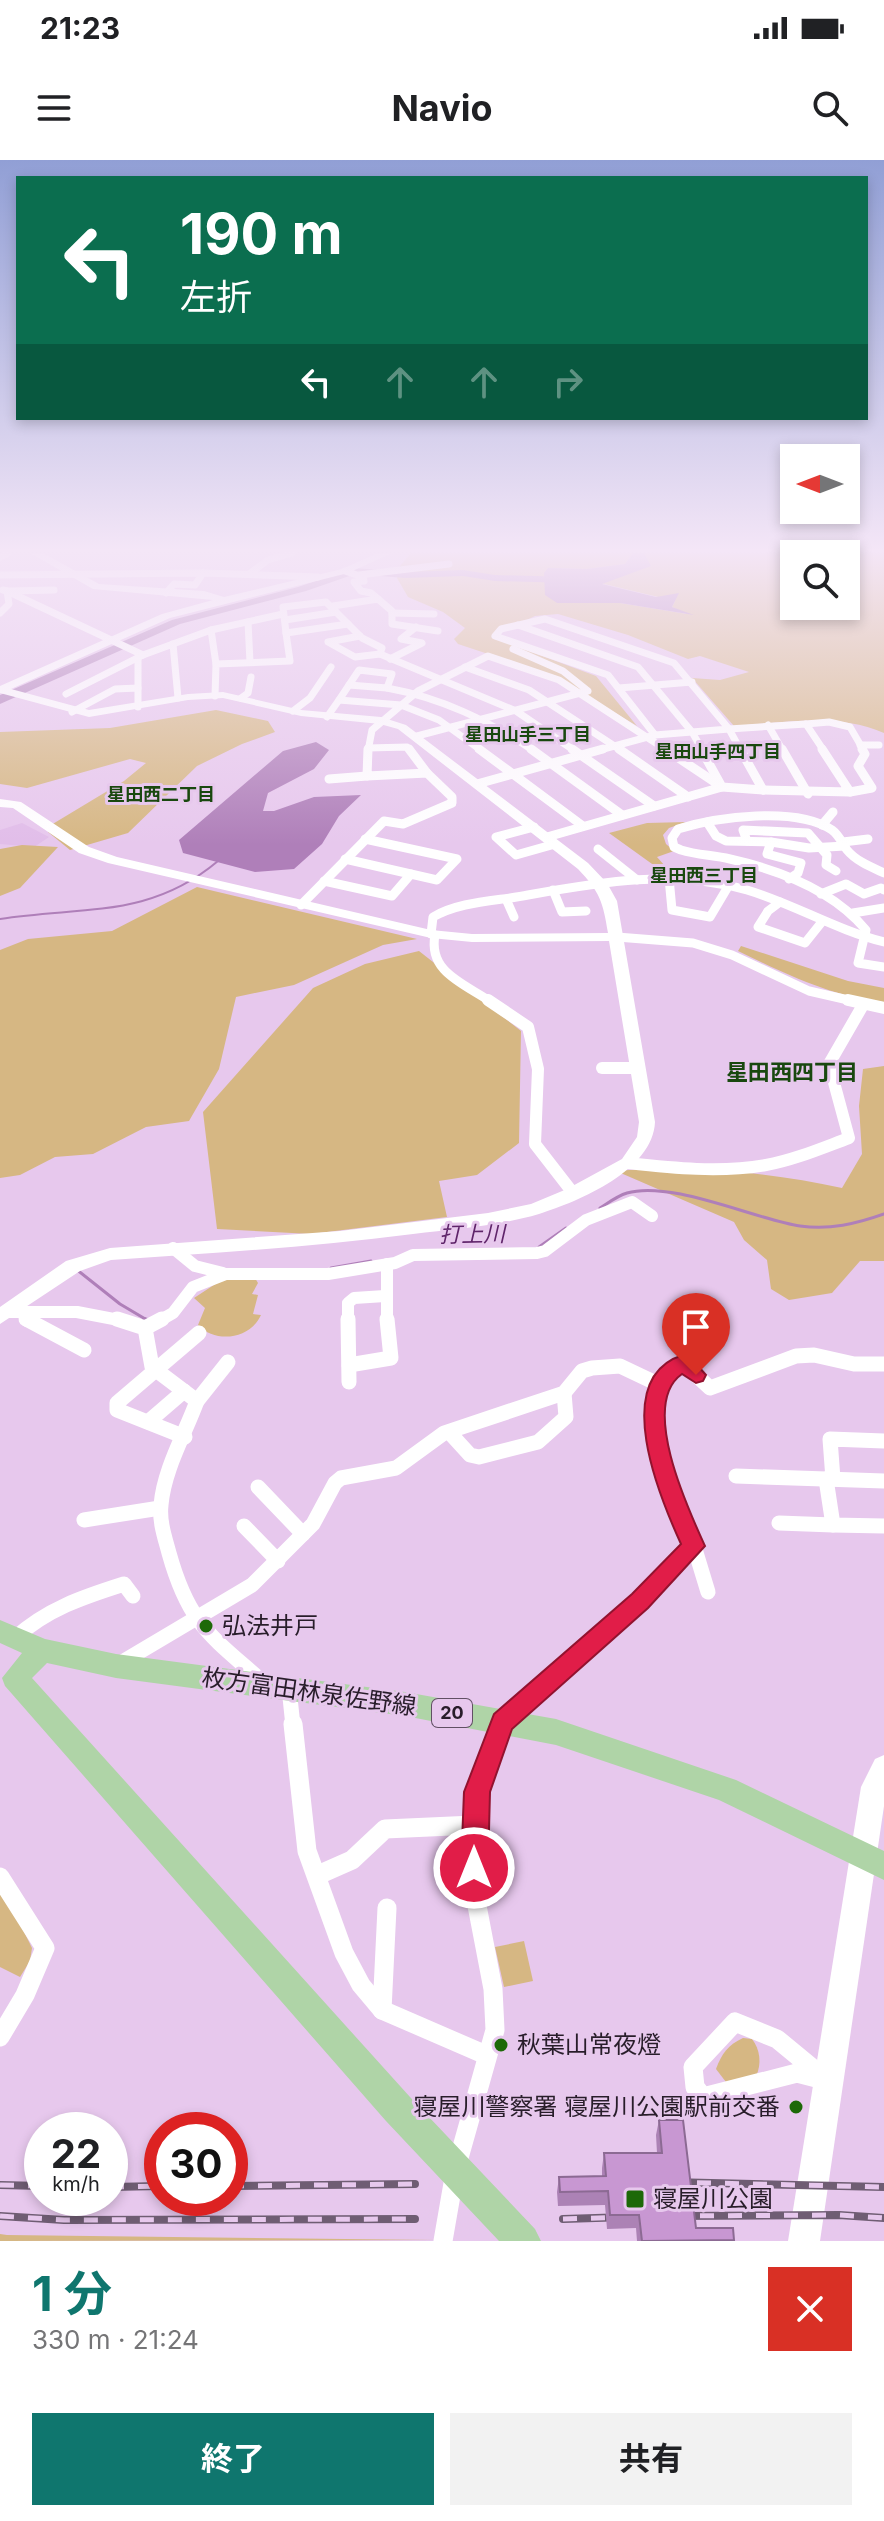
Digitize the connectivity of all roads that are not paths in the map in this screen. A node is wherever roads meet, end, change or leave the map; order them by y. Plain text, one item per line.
1 (94, 650) edge
2 (128, 650) edge
3 (157, 650) edge
4 (174, 650) edge
5 (214, 650) edge
6 (249, 650) edge
7 (288, 650) edge
8 (343, 650) edge
9 (381, 650) edge
10 (408, 650) edge
11 (490, 650) edge
12 (515, 650) edge
13 (538, 650) edge
14 (564, 650) edge
15 (591, 650) edge
16 (639, 650) edge
17 (380, 654) junction
18 (552, 655) junction
19 (141, 656) junction
20 (488, 656) junction
21 (390, 659) junction
22 (250, 662) junction
23 (216, 664) junction
24 (331, 667) dead end
25 (465, 667) junction
26 (440, 677) junction
27 (253, 680) dead end
28 (89, 682) junction
29 (692, 682) junction
30 (349, 685) junction
31 (655, 685) junction
32 (138, 688) junction
33 (387, 688) junction
34 (619, 688) junction
35 (115, 689) junction
36 (418, 691) junction
37 (9, 693) edge
38 (66, 694) dead end
39 (581, 695) junction
40 (215, 696) junction
41 (178, 698) junction
42 (241, 698) junction
43 (339, 700) junction
44 (551, 702) junction
45 (401, 705) junction
46 (138, 707) junction
47 (293, 711) junction
48 (516, 711) junction
49 (72, 712) junction
50 (327, 717) junction
51 (484, 719) junction
52 (381, 721) junction
53 (806, 724) junction
54 (768, 725) junction
55 (451, 727) junction
56 (729, 729) junction
57 (692, 732) junction
58 (417, 736) junction
59 (652, 737) junction
60 (860, 745) junction
61 (879, 745) dead end
62 (368, 748) junction
63 (616, 748) junction
64 (581, 757) junction
65 (550, 765) junction
66 (427, 773) junction
67 (514, 774) junction
68 (367, 776) junction
69 (329, 779) dead end
70 (477, 784) junction
71 (722, 787) junction
72 (763, 791) junction
73 (850, 792) junction
74 (808, 794) junction
75 (688, 797) junction
76 (0, 803) edge
77 (654, 806) junction
78 (833, 812) dead end
79 (622, 815) junction
80 (707, 822) junction
81 (822, 825) junction
82 (583, 826) junction
83 (545, 836) junction
84 (365, 839) junction
85 (868, 839) dead end
86 (747, 841) junction
87 (771, 842) junction
88 (844, 844) junction
89 (821, 848) junction
90 (598, 849) dead end
91 (345, 859) junction
92 (836, 871) dead end
93 (883, 872) edge
94 (411, 874) junction
95 (669, 878) junction
96 (789, 879) junction
97 (637, 880) junction
98 (324, 881) junction
99 (729, 885) junction
100 (602, 886) junction
101 (553, 890) junction
102 (884, 890) edge
103 (821, 894) junction
104 (506, 899) junction
105 (780, 902) junction
106 (301, 905) junction
107 (884, 908) edge
108 (586, 911) dead end
109 (853, 913) junction
110 (514, 917) dead end
111 (821, 923) junction
112 (433, 934) junction
113 (617, 937) junction
114 (865, 938) junction
115 (884, 942) edge
116 (884, 967) edge
117 (863, 1005) junction
118 (884, 1008) edge
119 (602, 1068) dead end
120 (639, 1068) junction
121 (628, 1163) junction
122 (573, 1193) junction
123 (652, 1216) dead end
124 (173, 1248) junction
125 (387, 1264) junction
126 (226, 1274) junction
127 (385, 1296) junction
128 (8, 1310) edge
129 (145, 1328) junction
130 (199, 1333) dead end
131 (84, 1350) dead end
132 (228, 1362) dead end
133 (884, 1364) edge
134 (349, 1365) junction
135 (156, 1370) junction
136 (349, 1382) dead end
137 (660, 1385) junction
138 (564, 1393) junction
139 (190, 1396) junction
140 (148, 1422) junction
141 (449, 1432) junction
142 (185, 1437) junction
143 (884, 1441) edge
144 (736, 1476) dead end
145 (829, 1479) junction
146 (884, 1481) edge
147 (258, 1487) dead end
148 (160, 1508) junction
149 (84, 1520) dead end
150 (779, 1523) dead end
151 (833, 1525) junction
152 (244, 1526) dead end
153 (884, 1526) edge
154 (303, 1534) junction
155 (694, 1546) junction
156 (278, 1561) junction
157 (708, 1592) dead end
158 (133, 1596) dead end
159 (193, 1619) junction
160 (7, 1635) edge
161 (42, 1650) junction
162 (116, 1666) junction
163 (8, 1684) edge
164 (278, 1686) junction
165 (502, 1722) junction
166 (884, 1767) edge
167 (474, 1825) junction
168 (874, 1860) edge
169 (318, 1875) junction
170 (0, 1877) edge
171 (387, 1908) dead end
172 (382, 2010) junction
173 (0, 2037) edge
174 (486, 2055) junction
175 (828, 2081) junction
176 (455, 2172) junction
177 (443, 2241) edge
178 (523, 2241) edge
179 (804, 2241) edge

1 - 37 street
2 - 19 street
3 - 19 street
4 - 41 street
5 - 23 street
6 - 22 street
7 - 22 street
8 - 17 street
9 - 17 street
10 - 21 street
11 - 20 street
12 - 39 street
13 - 18 street
14 - 18 street
15 - 31 street
16 - 29 street
17 - 21 street
18 - 34 street
19 - 28 street
19 - 32 street
20 - 25 street
20 - 39 street
21 - 26 street
22 - 23 street
23 - 40 street
24 - 47 street
25 - 26 street
25 - 44 street
26 - 36 street
26 - 48 street
27 - 42 street
28 - 35 street
28 - 38 street
29 - 31 street
29 - 56 street
30 - 33 street
30 - 33 street
30 - 43 street
31 - 34 street
31 - 57 street
32 - 35 street
32 - 46 street
33 - 36 street
34 - 59 street
35 - 49 street
36 - 45 street
36 - 51 street
37 - 49 street
39 - 44 street
39 - 59 street
40 - 41 street
40 - 42 street
41 - 46 street
42 - 47 street
43 - 45 street
43 - 50 street
44 - 48 street
44 - 63 street
45 - 52 street
45 - 55 street
46 - 49 street
47 - 50 street
48 - 51 street
48 - 64 street
50 - 52 street
51 - 55 street
51 - 65 street
52 - 58 street
52 - 62 street
53 - 54 street
53 - 60 street
53 - 73 street
54 - 56 street
54 - 74 street
55 - 58 street
55 - 67 street
56 - 57 street
56 - 72 street
57 - 59 street
57 - 71 street
58 - 70 street
59 - 63 street
59 - 71 street
60 - 61 street
60 - 73 street
62 - 66 street
62 - 68 street
63 - 64 street
63 - 75 street
64 - 65 street
64 - 77 street
65 - 67 street
65 - 79 street
66 - 68 street
66 - 84 street
67 - 70 street
67 - 82 street
68 - 69 street
70 - 83 street
71 - 72 street
71 - 75 street
72 - 74 street
73 - 74 street
75 - 77 street
76 - 106 street
77 - 79 street
78 - 81 street
79 - 82 street
80 - 81 street
80 - 86 street
80 - 96 street
81 - 88 street
82 - 83 street
83 - 100 street
84 - 91 street
84 - 94 street
85 - 88 street
86 - 87 street
86 - 89 street
87 - 89 street
87 - 96 street
88 - 89 street
88 - 93 street
89 - 92 street
90 - 97 street
91 - 94 street
91 - 98 street
94 - 98 street
95 - 97 street
95 - 99 street
95 - 99 street
96 - 103 street
97 - 100 street
98 - 106 street
99 - 105 street
100 - 101 street
100 - 113 street
101 - 104 street
101 - 108 street
102 - 103 street
103 - 109 street
104 - 110 street
104 - 112 street
105 - 111 street
105 - 111 street
106 - 112 street
107 - 109 street
109 - 114 street
111 - 114 street
112 - 113 street
112 - 122 street
113 - 117 street
113 - 120 street
114 - 115 street
114 - 116 street
117 - 118 street
117 - 121 street
119 - 120 street
120 - 121 street
121 - 122 street
122 - 124 street
123 - 125 street
124 - 126 street
124 - 128 street
125 - 126 street
125 - 127 street
126 - 129 street
127 - 134 street
127 - 134 street
128 - 129 street
128 - 131 street
129 - 135 street
130 - 135 street
132 - 139 street
133 - 137 street
134 - 136 street
135 - 139 street
135 - 140 street
137 - 138 street
137 - 155 street
138 - 141 street
138 - 141 street
139 - 140 street
139 - 142 street
140 - 142 street
141 - 154 street
142 - 148 street
143 - 145 street
144 - 145 street
145 - 146 street
145 - 151 street
147 - 154 street
148 - 149 street
148 - 159 street
150 - 151 street
151 - 153 street
152 - 156 street
154 - 156 street
155 - 157 street
155 - 165 street
156 - 159 street
158 - 160 street
159 - 162 street
159 - 164 street
160 - 161 main road, 枚方富田林泉佐野線 / 20
161 - 162 main road, 枚方富田林泉佐野線 / 20
161 - 163 main road
162 - 164 main road, 枚方富田林泉佐野線 / 20
163 - 176 main road
164 - 165 main road, 枚方富田林泉佐野線 / 20
164 - 169 street
165 - 167 street
165 - 168 main road, 枚方富田林泉佐野線 / 20
166 - 168 street
167 - 169 street
167 - 174 street
168 - 175 street
169 - 172 street
170 - 173 street
171 - 172 street
172 - 174 street
174 - 176 street
175 - 175 street
175 - 179 street
176 - 177 street
176 - 178 main road

